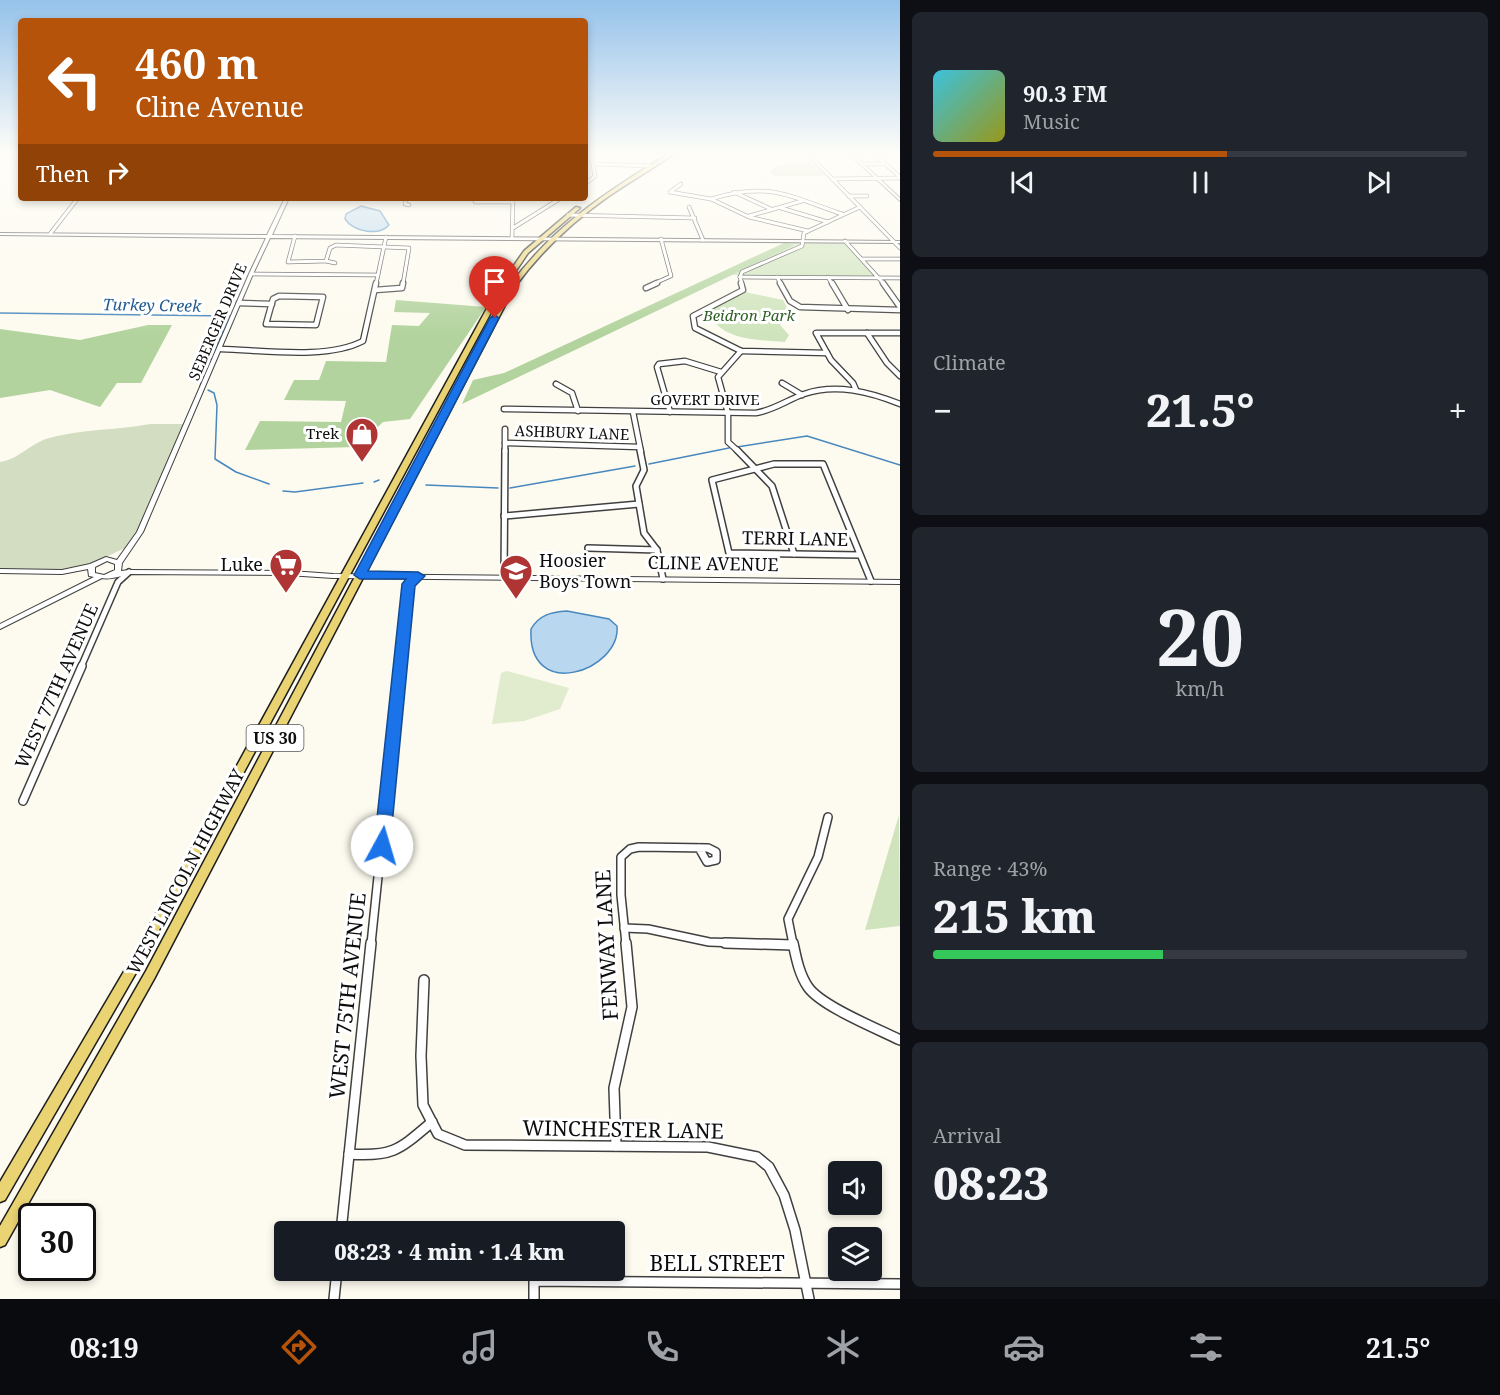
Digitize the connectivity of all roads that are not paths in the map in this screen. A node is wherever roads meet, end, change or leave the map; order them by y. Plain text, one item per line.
1 (66, 214) edge
2 (280, 214) edge
3 (513, 214) edge
4 (536, 214) edge
5 (581, 214) edge
6 (693, 214) edge
7 (742, 214) edge
8 (757, 214) edge
9 (799, 214) edge
10 (842, 214) edge
11 (866, 214) edge
12 (568, 215) joint
13 (577, 216) junction
14 (747, 216) junction
15 (695, 218) junction
16 (829, 222) junction
17 (513, 228) junction
18 (809, 232) junction
19 (0, 234) edge
20 (50, 234) junction
21 (271, 236) junction
22 (295, 236) junction
23 (386, 237) junction
24 (512, 238) junction
25 (546, 238) junction
26 (662, 239) junction
27 (704, 240) junction
28 (803, 241) junction
29 (845, 241) junction
30 (894, 242) junction
31 (900, 242) edge
32 (384, 246) junction
33 (900, 248) edge
34 (862, 259) junction
35 (900, 259) edge
36 (326, 261) junction
37 (335, 263) dead end
38 (251, 274) junction
39 (378, 275) junction
40 (740, 277) junction
41 (777, 277) junction
42 (828, 278) junction
43 (879, 278) junction
44 (900, 278) edge
45 (646, 288) dead end
46 (375, 290) junction
47 (272, 301) junction
48 (239, 303) junction
49 (900, 308) edge
50 (848, 309) junction
51 (867, 333) junction
52 (900, 333) edge
53 (221, 349) junction
54 (741, 351) junction
55 (827, 353) junction
56 (721, 372) junction
57 (900, 376) edge
58 (782, 383) dead end
59 (556, 384) dead end
60 (856, 390) junction
61 (802, 395) junction
62 (900, 404) edge
63 (504, 409) dead end
64 (578, 411) junction
65 (633, 412) junction
66 (670, 412) junction
67 (728, 413) junction
68 (505, 429) dead end
69 (504, 443) junction
70 (639, 447) junction
71 (757, 468) junction
72 (639, 504) junction
73 (504, 516) junction
74 (129, 547) junction
75 (588, 548) dead end
76 (657, 550) junction
77 (794, 554) junction
78 (860, 555) junction
79 (109, 559) junction
80 (119, 564) junction
81 (0, 571) edge
82 (91, 571) junction
83 (129, 572) junction
84 (112, 575) junction
85 (345, 575) junction
86 (360, 575) junction
87 (399, 575) junction
88 (418, 576) junction
89 (99, 577) junction
90 (504, 577) junction
91 (663, 579) junction
92 (871, 581) junction
93 (118, 582) junction
94 (900, 582) edge
95 (409, 584) junction
96 (74, 591) junction
97 (0, 627) edge
98 (23, 801) dead end
99 (828, 817) dead end
100 (699, 848) dead end
101 (624, 928) junction
102 (793, 945) junction
103 (424, 980) dead end
104 (900, 1040) edge
105 (432, 1122) junction
106 (616, 1146) junction
107 (349, 1154) junction
108 (0, 1195) edge
109 (342, 1221) edge
110 (0, 1240) edge
111 (336, 1281) edge
112 (805, 1282) junction
113 (900, 1284) edge
114 (334, 1299) edge
115 (534, 1299) edge
116 (809, 1299) edge

1 - 20 street
2 - 21 street
3 - 17 street
4 - 17 street
5 - 13 main road, WEST LINCOLN HIGHWAY / US 30
6 - 15 street
7 - 14 street
8 - 14 street
9 - 16 street
10 - 16 street
11 - 30 street
12 - 13 street
12 - 25 main road, WEST LINCOLN HIGHWAY / US 30
13 - 15 street
13 - 25 main road, WEST LINCOLN HIGHWAY / US 30
14 - 18 street
15 - 27 street
16 - 18 street
17 - 24 street
18 - 28 street
19 - 20 street
20 - 21 street
21 - 22 street
21 - 38 street, SEBERGER DRIVE
22 - 23 street
22 - 36 street
23 - 24 street
23 - 32 street
24 - 25 street
25 - 26 street
25 - 85 main road, WEST LINCOLN HIGHWAY / US 30
25 - 86 main road, WEST LINCOLN HIGHWAY / US 30
26 - 27 street
26 - 45 street
27 - 28 street
28 - 29 street
28 - 40 street
29 - 30 street
29 - 34 street
30 - 31 street
30 - 33 street
32 - 36 street
32 - 39 street
32 - 46 street
34 - 35 street
34 - 43 street
36 - 37 street
38 - 39 street
38 - 48 street, SEBERGER DRIVE
39 - 46 street
40 - 41 street
40 - 54 street
41 - 42 street
41 - 50 street
42 - 43 street
42 - 50 street
43 - 44 street
43 - 49 street
46 - 53 street
47 - 47 street
47 - 48 street
48 - 53 street, SEBERGER DRIVE
49 - 50 street
51 - 52 street
51 - 55 street
51 - 57 street
53 - 74 street, SEBERGER DRIVE
54 - 55 street
54 - 56 street
55 - 60 street
56 - 66 street
56 - 67 street
58 - 61 street
59 - 64 street
60 - 61 street, GOVERT DRIVE
60 - 62 street, GOVERT DRIVE
61 - 67 street, GOVERT DRIVE
63 - 64 street, GOVERT DRIVE
64 - 65 street, GOVERT DRIVE
65 - 66 street, GOVERT DRIVE
65 - 70 street
66 - 67 street, GOVERT DRIVE
67 - 71 street
68 - 69 street
69 - 70 street, ASHBURY LANE
69 - 73 street
70 - 72 street
71 - 77 street
71 - 77 street, TERRI LANE
71 - 78 street
72 - 73 street
72 - 76 street
73 - 90 street
74 - 79 street
74 - 80 street, SEBERGER DRIVE
75 - 76 street
76 - 91 street
77 - 78 street, TERRI LANE
78 - 92 street
79 - 80 street
79 - 82 street
80 - 83 street
80 - 84 street, SEBERGER DRIVE
81 - 82 street
82 - 89 street
82 - 96 street
83 - 84 street, CLINE AVENUE
83 - 85 street, CLINE AVENUE
83 - 93 street, WEST 77TH AVENUE
84 - 89 street, CLINE AVENUE
84 - 93 street
85 - 86 street, CLINE AVENUE
85 - 108 main road, WEST LINCOLN HIGHWAY / US 30
86 - 87 street, CLINE AVENUE
86 - 110 main road, WEST LINCOLN HIGHWAY / US 30
87 - 88 street, CLINE AVENUE
87 - 95 street
88 - 90 street, CLINE AVENUE
88 - 95 street
89 - 96 street
90 - 91 street, CLINE AVENUE
91 - 92 street, CLINE AVENUE
92 - 94 street, CLINE AVENUE
93 - 98 street, WEST 77TH AVENUE
95 - 107 street, WEST 75TH AVENUE
96 - 97 street
99 - 102 street
100 - 101 street, FENWAY LANE
101 - 102 street
101 - 106 street, FENWAY LANE
102 - 104 street
103 - 105 street
105 - 106 street, WINCHESTER LANE
105 - 107 street
106 - 112 street, WINCHESTER LANE
107 - 109 street, WEST 75TH AVENUE
111 - 114 street
112 - 113 street, BELL STREET
112 - 115 street, BELL STREET
112 - 116 street, WINCHESTER LANE

